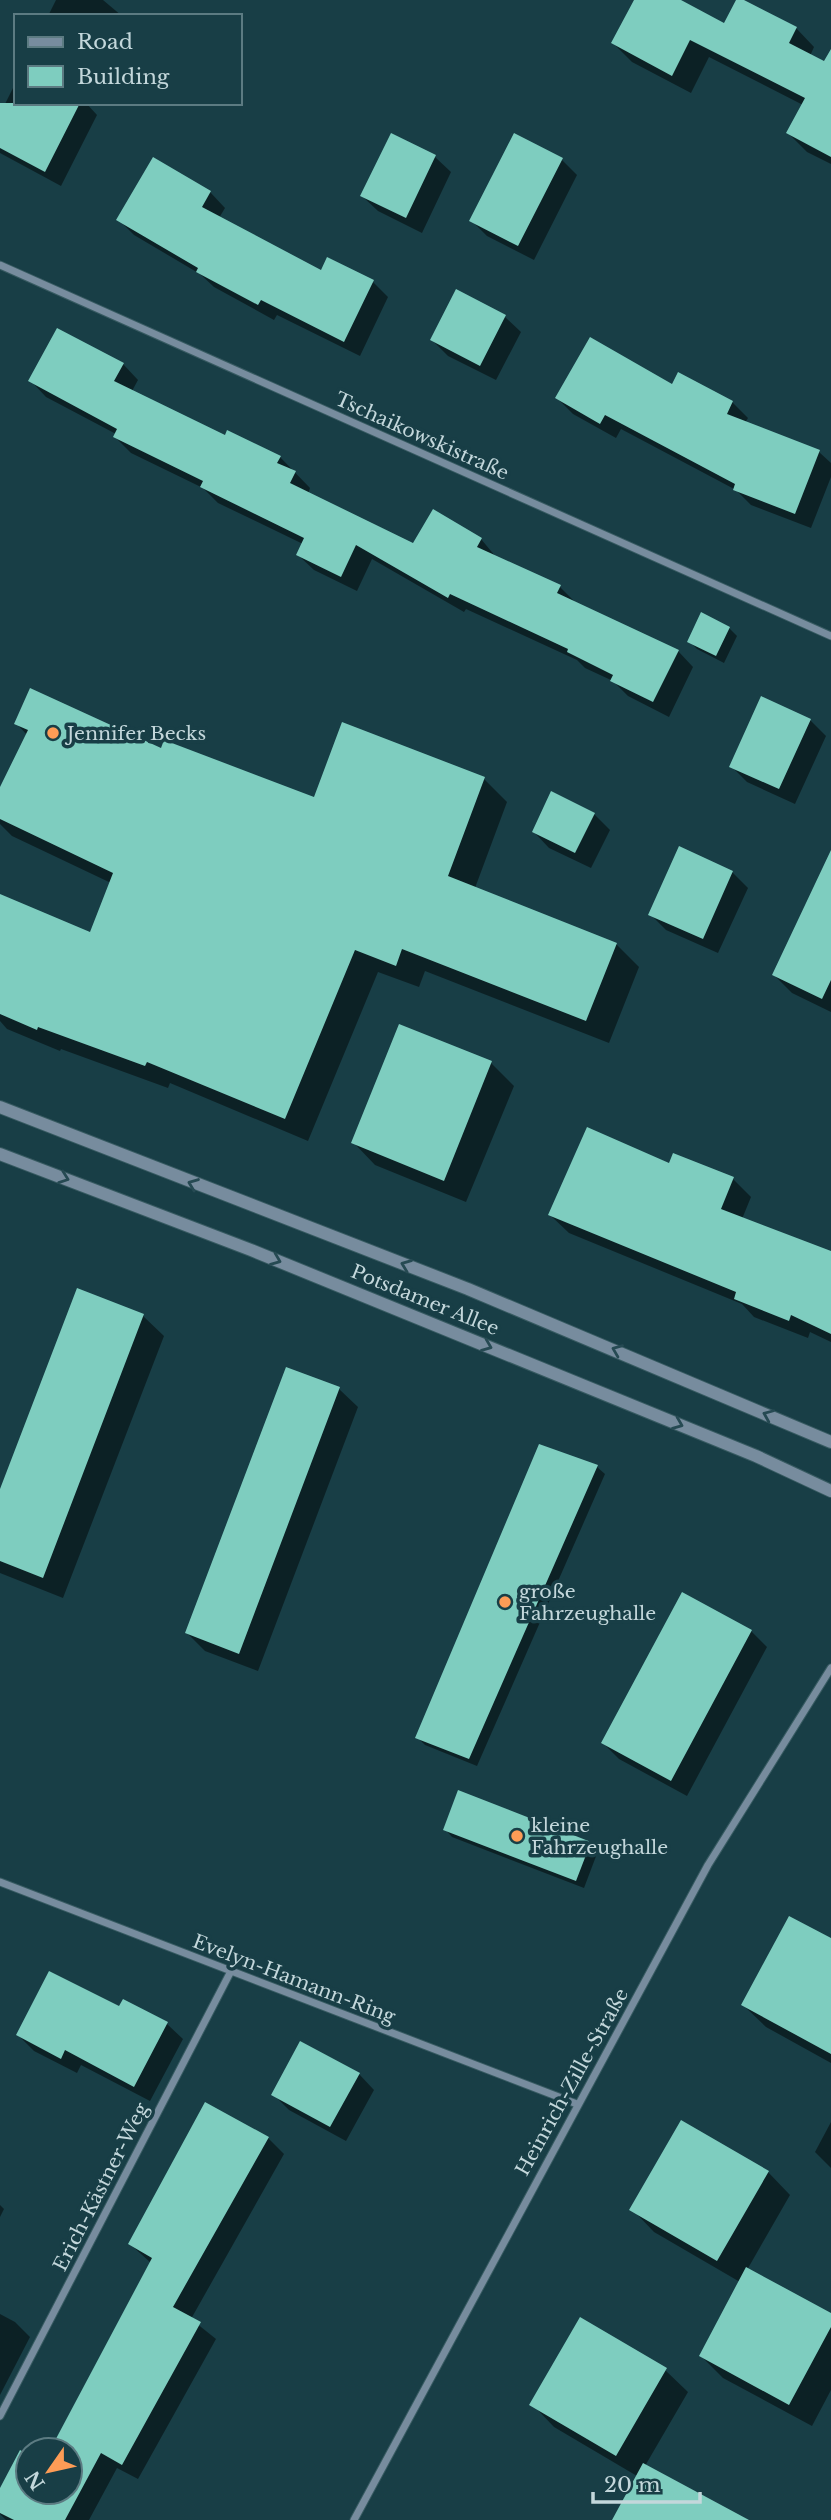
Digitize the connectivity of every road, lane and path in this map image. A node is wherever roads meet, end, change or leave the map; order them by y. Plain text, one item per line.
1 (0, 265) edge
2 (831, 636) edge
3 (0, 1107) edge
4 (0, 1154) edge
5 (831, 1442) edge
6 (831, 1490) edge
7 (831, 1668) edge
8 (0, 1882) edge
9 (230, 1973) junction
10 (577, 2104) junction
11 (0, 2416) edge
12 (354, 2520) edge

1 - 2 street, Tschaikowskistraße
5 -> 3 street, Potsdamer Allee
4 -> 6 street, Potsdamer Allee
7 - 10 street, Heinrich-Zille-Straße
8 - 9 street, Evelyn-Hamann-Ring
9 - 10 street, Evelyn-Hamann-Ring
9 - 11 street, Erich-Kästner-Weg
10 - 12 street, Heinrich-Zille-Straße

